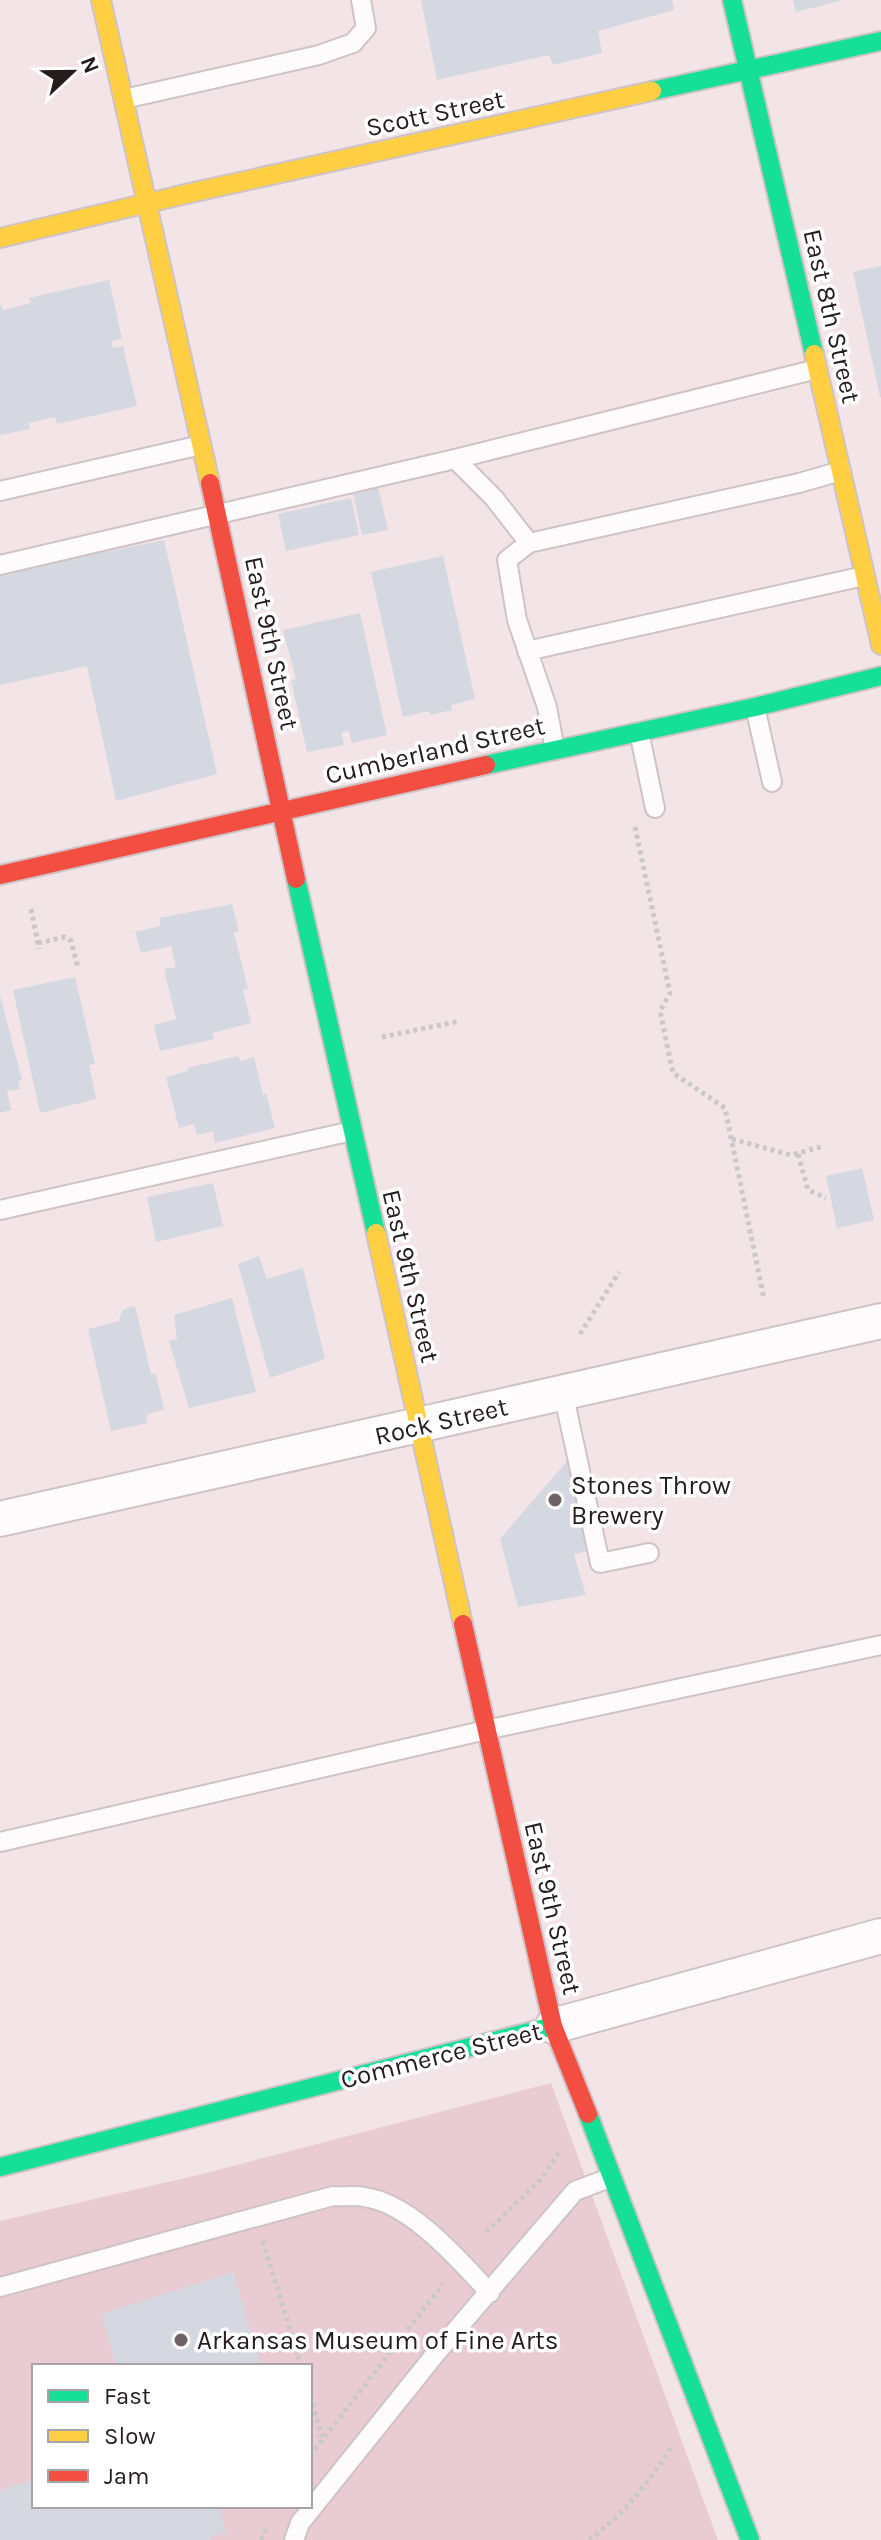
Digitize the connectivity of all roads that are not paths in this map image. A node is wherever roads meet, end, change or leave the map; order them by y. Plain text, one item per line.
1 (101, 0) edge
2 (361, 0) edge
3 (732, 0) edge
4 (881, 41) edge
5 (748, 70) junction
6 (124, 99) junction
7 (148, 203) junction
8 (0, 238) edge
9 (817, 369) junction
10 (201, 445) junction
11 (455, 459) junction
12 (841, 471) junction
13 (0, 491) edge
14 (216, 514) junction
15 (529, 543) junction
16 (0, 565) edge
17 (865, 576) junction
18 (881, 645) edge
19 (527, 651) junction
20 (881, 676) edge
21 (755, 707) junction
22 (639, 732) junction
23 (555, 750) junction
24 (772, 782) dead end
25 (655, 808) dead end
26 (282, 811) junction
27 (0, 875) edge
28 (352, 1131) junction
29 (0, 1210) edge
30 (881, 1321) edge
31 (563, 1392) junction
32 (418, 1427) junction
33 (0, 1519) edge
34 (649, 1553) dead end
35 (881, 1645) edge
36 (486, 1730) junction
37 (0, 1842) edge
38 (881, 1936) edge
39 (553, 2026) junction
40 (0, 2167) edge
41 (612, 2177) junction
42 (0, 2287) edge
43 (490, 2293) junction
44 (294, 2540) edge
45 (750, 2540) edge

1 - 6 main road, East 9th Street
2 - 6 lane
3 - 5 main road, East 8th Street
4 - 5 main road, Scott Street
5 - 7 main road, Scott Street
5 - 9 main road, East 8th Street
6 - 7 main road, East 9th Street
7 - 8 main road, Scott Street
7 - 10 main road, East 9th Street
9 - 11 lane
9 - 12 main road, East 8th Street
10 - 13 lane
10 - 14 main road, East 9th Street
11 - 14 lane
11 - 15 lane
12 - 15 lane
12 - 17 main road, East 8th Street
14 - 16 lane
14 - 26 main road, East 9th Street
15 - 19 lane
17 - 18 main road, East 8th Street
17 - 19 lane
19 - 23 lane
20 - 21 main road, Cumberland Street
21 - 22 main road, Cumberland Street
21 - 24 lane
22 - 23 main road, Cumberland Street
22 - 25 lane
23 - 26 main road, Cumberland Street
26 - 27 main road, Cumberland Street
26 - 28 main road, East 9th Street
28 - 29 lane
28 - 32 main road, East 9th Street
30 - 31 street, Rock Street
31 - 32 street, Rock Street
31 - 34 lane
32 - 33 street, Rock Street
32 - 36 main road, East 9th Street
35 - 36 lane
36 - 37 lane
36 - 39 main road, East 9th Street
38 - 39 street, Commerce Street
39 - 40 main road, Commerce Street
39 - 41 main road, East 9th Street
41 - 43 lane
41 - 45 main road, East 9th Street
42 - 43 lane
43 - 44 lane

